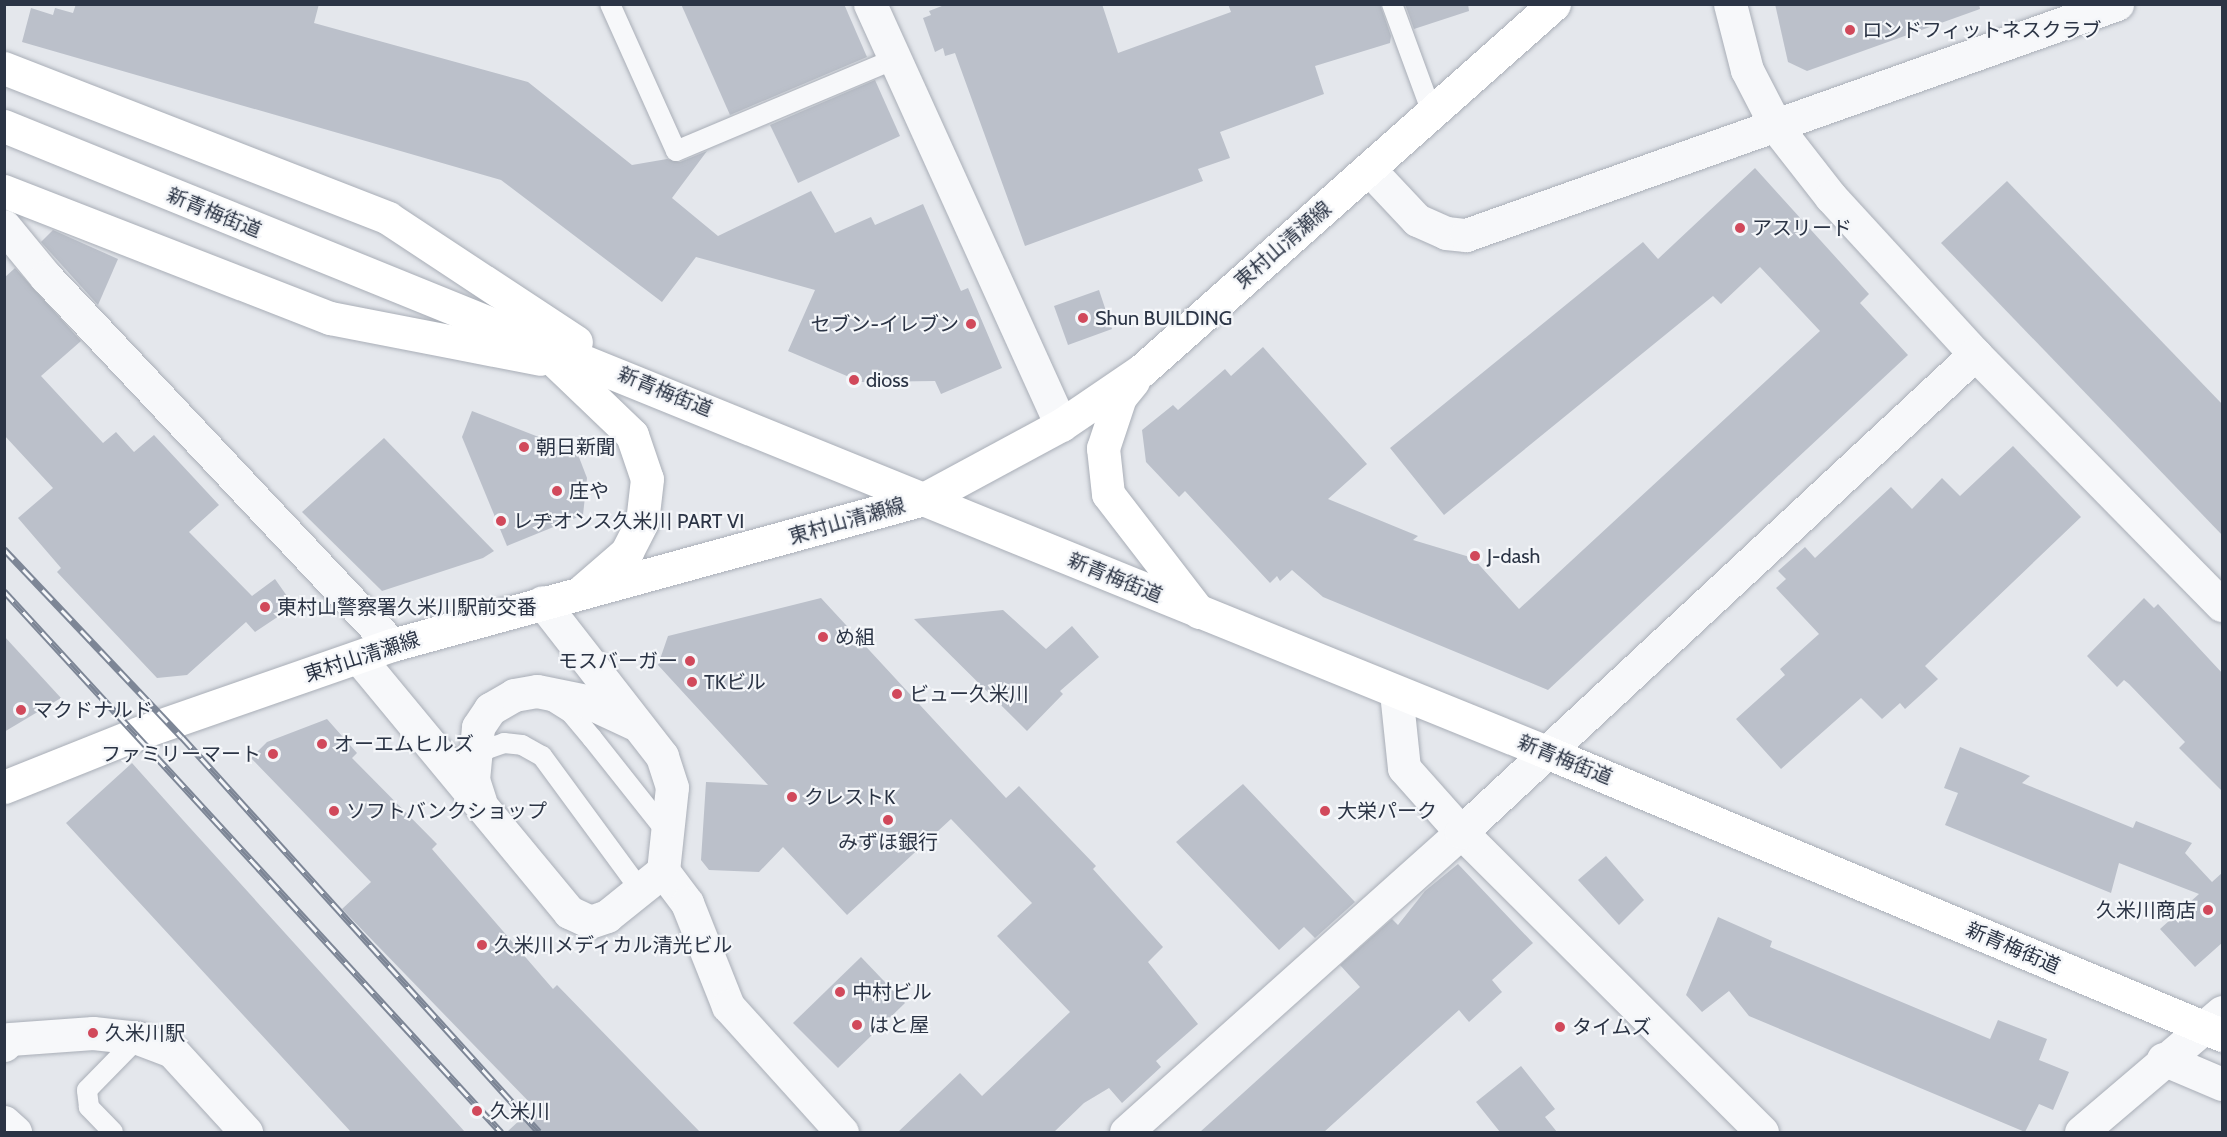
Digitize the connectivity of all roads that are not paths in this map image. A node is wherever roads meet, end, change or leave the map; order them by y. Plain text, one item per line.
1 (610, 4) edge
2 (870, 4) edge
3 (1392, 4) edge
4 (1554, 4) edge
5 (1730, 4) edge
6 (2117, 4) edge
7 (895, 59) junction
8 (4, 68) edge
9 (1432, 113) junction
10 (4, 126) edge
11 (1777, 128) junction
12 (1369, 170) junction
13 (4, 191) edge
14 (4, 226) edge
15 (1975, 354) junction
16 (556, 363) junction
17 (1142, 370) junction
18 (633, 378) junction
19 (1061, 425) junction
20 (924, 499) junction
21 (580, 593) junction
22 (542, 602) junction
23 (2223, 605) edge
24 (1199, 612) junction
25 (392, 645) junction
26 (359, 658) junction
27 (537, 691) junction
28 (1396, 692) junction
29 (637, 725) junction
30 (1544, 751) junction
31 (473, 760) junction
32 (4, 787) edge
33 (480, 801) junction
34 (1461, 832) junction
35 (669, 835) junction
36 (652, 881) junction
37 (2217, 1025) edge
38 (138, 1038) junction
39 (6, 1039) edge
40 (2163, 1059) junction
41 (2223, 1084) edge
42 (4, 1122) edge
43 (15, 1132) edge
44 (113, 1132) edge
45 (246, 1132) edge
46 (842, 1132) edge
47 (1126, 1132) edge
48 (1762, 1132) edge
49 (2081, 1132) edge

1 - 7 lane
2 - 7 street
3 - 9 lane
4 - 9 main road, 東村山清瀬線
5 - 11 street
6 - 11 street
7 - 19 street
8 - 18 main road
9 - 12 main road, 東村山清瀬線
10 - 18 main road, 新青梅街道
11 - 12 street
11 - 15 street
12 - 17 main road, 東村山清瀬線
13 - 16 main road
14 - 25 street
15 - 23 street
15 - 30 street
16 - 18 main road
16 - 21 main road
17 - 19 main road, 東村山清瀬線
17 - 24 main road
18 - 20 main road, 新青梅街道
19 - 20 main road, 東村山清瀬線
20 - 21 main road, 東村山清瀬線
20 - 24 main road, 新青梅街道
21 - 22 main road, 東村山清瀬線
22 - 25 main road, 東村山清瀬線
22 - 29 street
24 - 28 main road, 新青梅街道
25 - 26 main road, 東村山清瀬線
26 - 32 main road, 東村山清瀬線
26 - 33 street
27 - 29 street
27 - 31 street
27 - 35 lane
28 - 30 main road, 新青梅街道
28 - 34 street
29 - 35 street
30 - 34 street
30 - 37 main road, 新青梅街道
31 - 33 street
31 - 36 lane
33 - 36 street
34 - 47 street
34 - 48 street
35 - 36 street
36 - 46 street
37 - 40 street
38 - 39 street
38 - 44 lane
38 - 45 street
40 - 41 street
40 - 49 street
42 - 43 street

